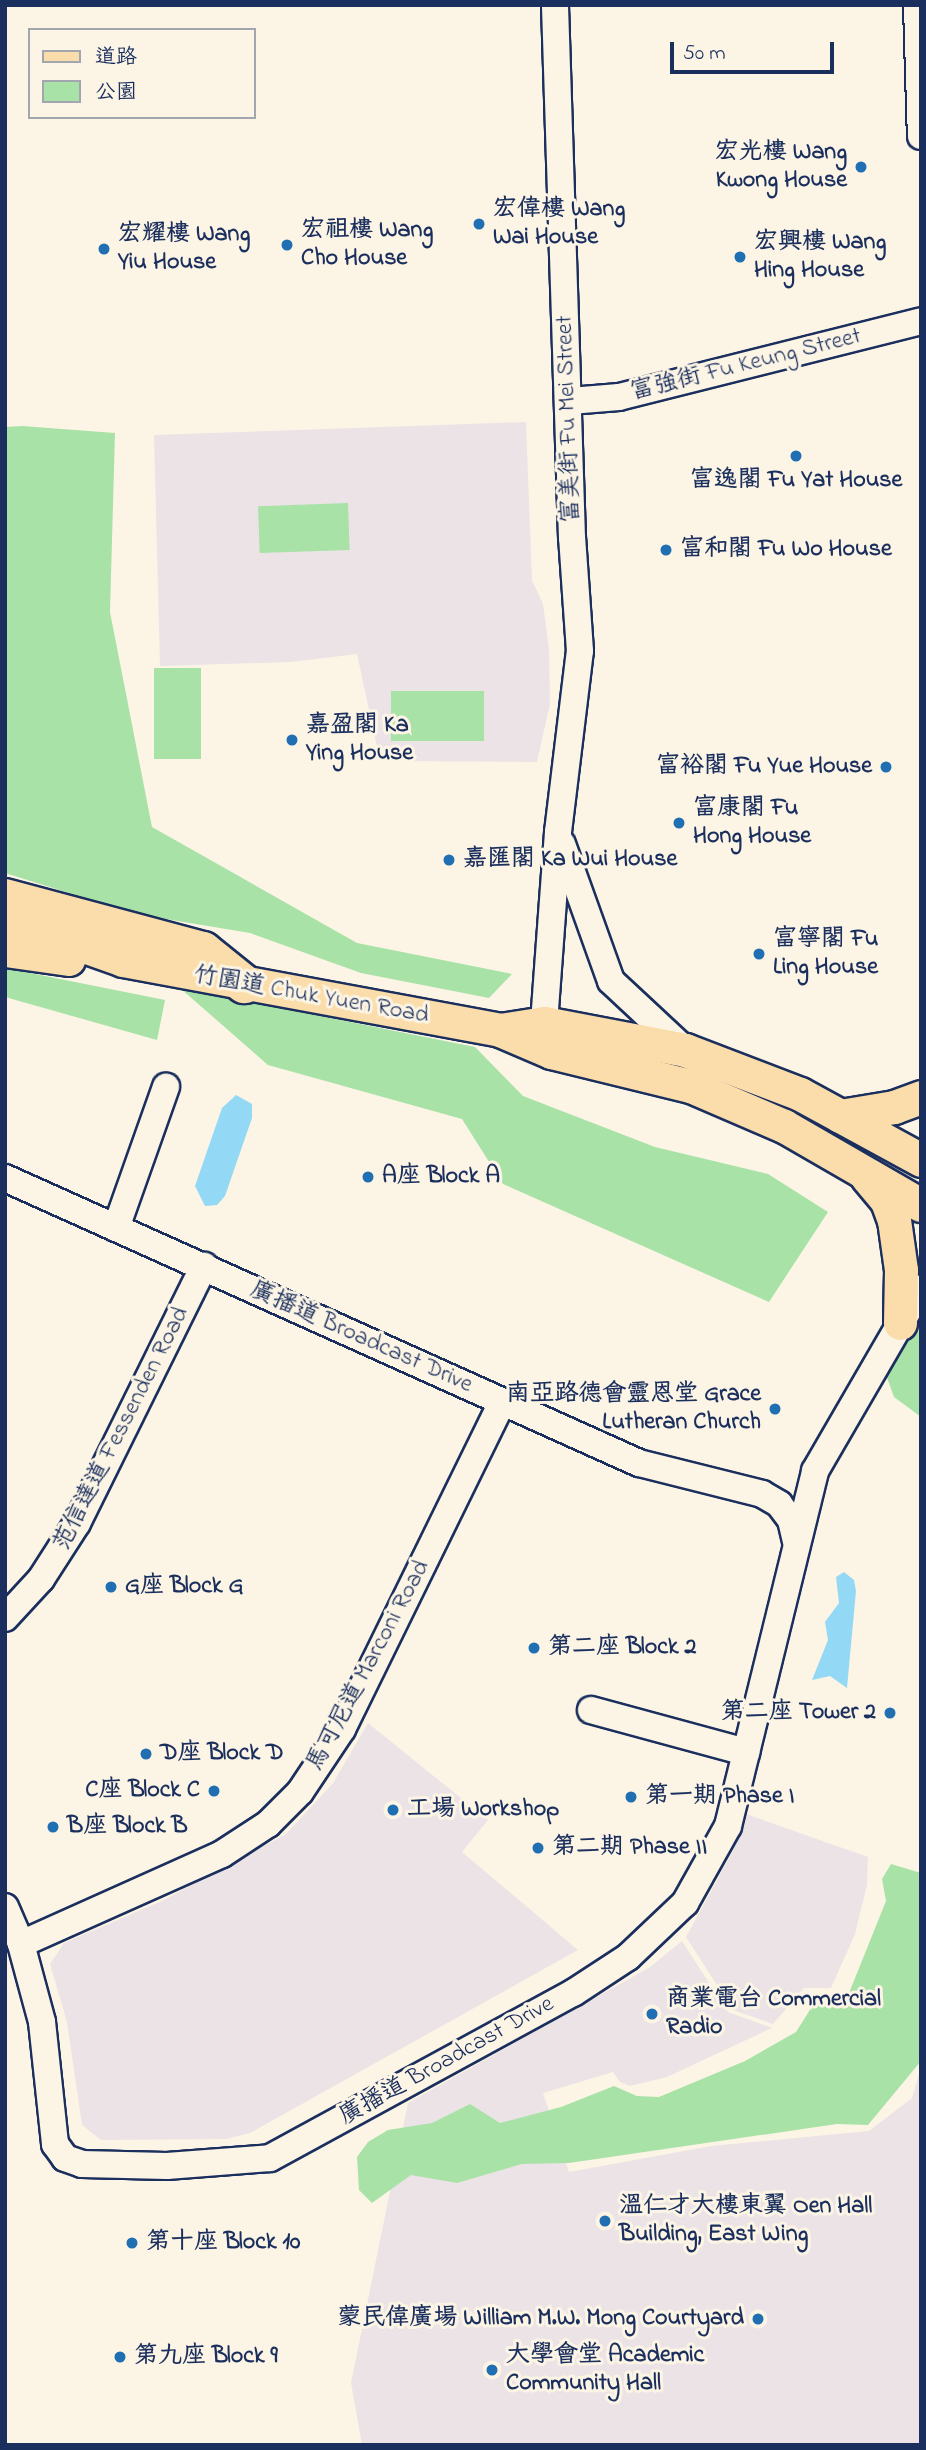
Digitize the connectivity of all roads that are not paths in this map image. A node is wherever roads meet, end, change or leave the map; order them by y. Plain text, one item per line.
1 (555, 5) edge
2 (917, 5) edge
3 (921, 136) edge
4 (921, 321) edge
5 (570, 401) junction
6 (558, 832) junction
7 (5, 898) edge
8 (5, 926) edge
9 (5, 950) edge
10 (123, 960) junction
11 (244, 984) junction
12 (547, 1037) junction
13 (685, 1050) junction
14 (166, 1087) dead end
15 (921, 1097) edge
16 (840, 1116) junction
17 (921, 1160) edge
18 (853, 1164) junction
19 (5, 1178) edge
20 (921, 1205) edge
21 (116, 1228) junction
22 (204, 1266) junction
23 (921, 1288) edge
24 (910, 1316) edge
25 (502, 1402) junction
26 (815, 1471) junction
27 (762, 1494) junction
28 (796, 1541) junction
29 (5, 1618) edge
30 (591, 1710) dead end
31 (746, 1752) junction
32 (5, 1907) edge
33 (21, 1944) junction

1 - 5 street, 富美街 Fu Mei Street
2 - 3 street
4 - 5 street, 富強街 Fu Keung Street
5 - 6 street, 富美街 Fu Mei Street
6 - 12 street, 富美街 Fu Mei Street
6 - 13 street, 富美街 Fu Mei Street
7 - 11 highway
8 - 10 main road, 竹園道 Chuk Yuen Road
9 - 10 main road, 竹園道 Chuk Yuen Road
10 - 11 main road, 竹園道 Chuk Yuen Road
11 - 12 main road, 竹園道 Chuk Yuen Road
12 - 13 main road, 竹園道 Chuk Yuen Road
12 - 18 main road, 竹園道 Chuk Yuen Road
13 - 16 main road, 竹園道 Chuk Yuen Road
14 - 21 street
15 - 16 main road
16 - 17 main road, 竹園道 Chuk Yuen Road
18 - 20 main road, 竹園道 Chuk Yuen Road
18 - 24 main road
19 - 21 street, 廣播道 Broadcast Drive
21 - 22 street, 廣播道 Broadcast Drive
22 - 25 street, 廣播道 Broadcast Drive
22 - 29 street, 范信達道 Fessenden Road
23 - 24 street, 廣播道 Broadcast Drive
24 - 26 street, 廣播道 Broadcast Drive
25 - 27 street, 廣播道 Broadcast Drive
25 - 33 street, 馬可尼道 Marconi Road
26 - 27 street
26 - 28 street, 廣播道 Broadcast Drive
27 - 28 street, 廣播道 Broadcast Drive
28 - 31 street, 廣播道 Broadcast Drive
30 - 31 street
31 - 33 street, 廣播道 Broadcast Drive
32 - 33 street, 廣播道 Broadcast Drive

